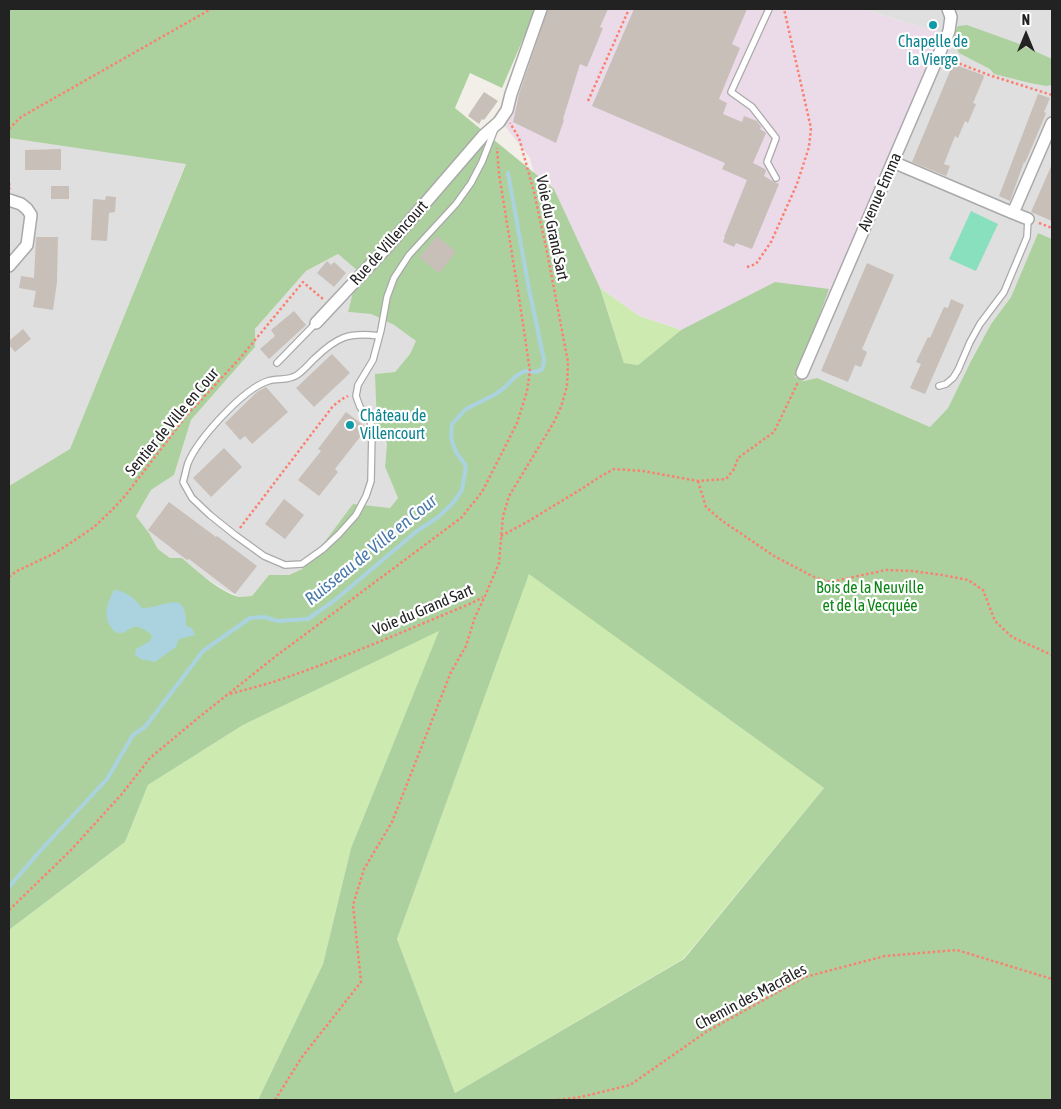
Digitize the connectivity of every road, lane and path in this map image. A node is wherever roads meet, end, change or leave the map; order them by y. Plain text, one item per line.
1 (211, 9) edge
2 (541, 9) edge
3 (629, 9) edge
4 (769, 9) edge
5 (784, 9) edge
6 (948, 9) edge
7 (954, 62) dead end
8 (1052, 95) edge
9 (588, 101) dead end
10 (501, 119) junction
11 (1052, 123) edge
12 (9, 129) edge
13 (497, 145) dead end
14 (893, 162) junction
15 (776, 178) dead end
16 (9, 200) edge
17 (1013, 213) junction
18 (1028, 219) joint
19 (9, 266) edge
20 (747, 267) dead end
21 (332, 306) junction
22 (316, 323) joint
23 (379, 336) junction
24 (277, 362) dead end
25 (802, 374) joint
26 (939, 386) dead end
27 (356, 396) junction
28 (698, 481) junction
29 (234, 535) junction
30 (501, 536) junction
31 (9, 577) edge
32 (485, 596) junction
33 (1052, 654) edge
34 (228, 694) junction
35 (9, 910) edge
36 (1052, 979) edge
37 (581, 1098) edge
38 (275, 1100) edge
39 (558, 1100) edge

1 - 12 path
2 - 10 street, Rue de Villencourt
3 - 9 path
4 - 15 lane
5 - 20 path
6 - 14 street, Avenue Emma
7 - 8 path
10 - 21 street, Rue de Villencourt
10 - 23 lane, Rue de Villencourt
10 - 30 path, Voie du Grand Sart
11 - 17 street
13 - 34 path
14 - 17 street
14 - 25 street, Avenue Emma
16 - 19 street
17 - 18 street
18 - 26 lane
21 - 22 street, Rue de Villencourt
21 - 31 path, Sentier de Ville en Cour
22 - 24 lane, Rue de Villencourt
23 - 27 lane, Rue de Villencourt
23 - 29 lane
25 - 28 path
27 - 29 path
27 - 29 lane
28 - 30 path
28 - 33 path
30 - 32 path, Voie du Grand Sart
32 - 34 path, Voie du Grand Sart
32 - 38 path
34 - 35 path
36 - 37 path, Chemin des Macrâles
37 - 39 path, Chemin des Macrâles

